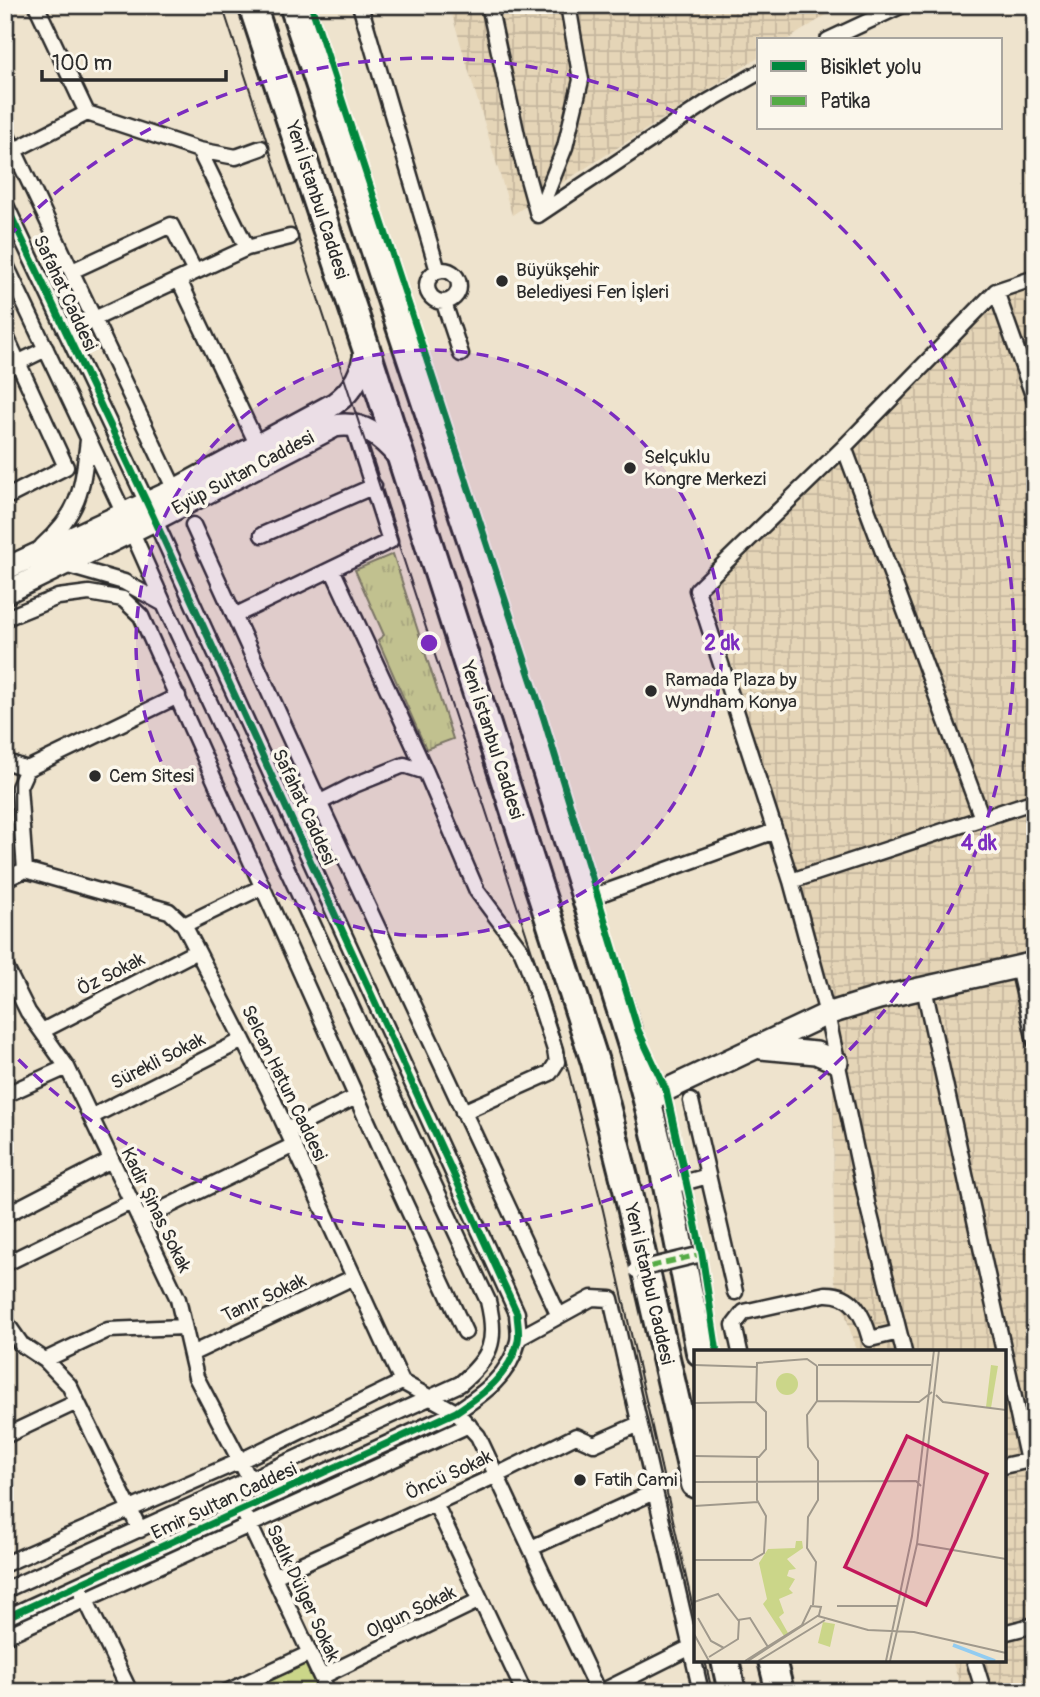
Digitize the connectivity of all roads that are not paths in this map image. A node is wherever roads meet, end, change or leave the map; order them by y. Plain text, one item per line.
1 (36, 5) edge
2 (252, 5) edge
3 (360, 5) edge
4 (489, 5) edge
5 (568, 5) edge
6 (903, 5) edge
7 (300, 7) edge
8 (832, 38) edge
9 (757, 74) edge
10 (87, 113) junction
11 (5, 131) edge
12 (261, 148) dead end
13 (199, 150) junction
14 (10, 153) edge
15 (5, 203) edge
16 (538, 215) junction
17 (290, 237) dead end
18 (247, 248) junction
19 (5, 263) edge
20 (72, 271) junction
21 (438, 271) junction
22 (195, 272) junction
23 (1035, 278) edge
24 (179, 280) junction
25 (996, 291) junction
26 (444, 303) junction
27 (94, 319) junction
28 (66, 332) junction
29 (5, 334) edge
30 (366, 348) junction
31 (46, 349) junction
32 (461, 354) dead end
33 (12, 365) edge
34 (1035, 401) edge
35 (353, 425) junction
36 (89, 440) junction
37 (258, 446) junction
38 (844, 447) junction
39 (401, 459) junction
40 (374, 486) junction
41 (175, 490) junction
42 (5, 493) edge
43 (151, 512) junction
44 (128, 522) junction
45 (194, 525) dead end
46 (261, 536) dead end
47 (28, 558) junction
48 (65, 565) junction
49 (5, 569) edge
50 (332, 569) junction
51 (5, 593) edge
52 (164, 604) junction
53 (234, 615) junction
54 (7, 620) edge
55 (178, 696) junction
56 (5, 761) edge
57 (27, 769) junction
58 (426, 772) junction
59 (1035, 801) edge
60 (319, 802) junction
61 (291, 817) junction
62 (982, 818) junction
63 (775, 831) junction
64 (25, 870) junction
65 (5, 879) edge
66 (791, 881) junction
67 (262, 887) junction
68 (586, 900) junction
69 (184, 925) junction
70 (197, 951) junction
71 (5, 965) edge
72 (1026, 965) edge
73 (924, 988) junction
74 (827, 1014) junction
75 (42, 1031) junction
76 (243, 1040) junction
77 (1035, 1041) edge
78 (755, 1048) junction
79 (837, 1062) junction
80 (67, 1067) junction
81 (5, 1095) edge
82 (356, 1097) junction
83 (648, 1101) junction
84 (691, 1101) dead end
85 (463, 1112) junction
86 (91, 1117) junction
87 (287, 1131) junction
88 (294, 1145) junction
89 (111, 1160) junction
90 (708, 1176) junction
91 (668, 1187) junction
92 (131, 1202) junction
93 (5, 1215) edge
94 (140, 1220) junction
95 (702, 1254) dead end
96 (5, 1264) edge
97 (636, 1270) dead end
98 (354, 1277) junction
99 (735, 1292) dead end
100 (559, 1316) junction
101 (5, 1321) edge
102 (184, 1327) junction
103 (465, 1332) dead end
104 (899, 1332) junction
105 (519, 1338) junction
106 (700, 1350) edge
107 (740, 1350) edge
108 (904, 1350) edge
109 (191, 1354) junction
110 (46, 1360) junction
111 (402, 1382) junction
112 (434, 1398) junction
113 (77, 1402) junction
114 (456, 1412) junction
115 (639, 1424) junction
116 (469, 1425) junction
117 (5, 1436) edge
118 (1031, 1460) edge
119 (240, 1461) junction
120 (1005, 1466) edge
121 (497, 1475) junction
122 (250, 1480) junction
123 (694, 1480) edge
124 (654, 1492) junction
125 (435, 1503) junction
126 (130, 1509) junction
127 (243, 1510) junction
128 (250, 1525) junction
129 (140, 1530) junction
130 (531, 1548) junction
131 (5, 1564) edge
132 (275, 1576) junction
133 (79, 1585) junction
134 (5, 1590) edge
135 (86, 1599) junction
136 (480, 1600) junction
137 (5, 1618) edge
138 (1035, 1625) edge
139 (1005, 1632) edge
140 (5, 1636) edge
141 (691, 1647) junction
142 (310, 1653) junction
143 (694, 1660) edge
144 (694, 1662) edge
145 (725, 1662) edge
146 (740, 1662) edge
147 (760, 1662) edge
148 (772, 1662) edge
149 (975, 1662) edge
150 (321, 1677) junction
151 (130, 1692) edge
152 (226, 1692) edge
153 (328, 1692) edge
154 (524, 1692) edge
155 (600, 1692) edge
156 (701, 1692) edge
157 (732, 1692) edge
158 (747, 1692) edge
159 (767, 1692) edge
160 (780, 1692) edge
161 (985, 1692) edge

1 - 10 street
2 - 30 highway, Yeni İstanbul Caddesi
3 - 21 street
4 - 16 street
5 - 16 street
6 - 8 street
7 - 68 highway, Yeni İstanbul Caddesi
9 - 16 street
10 - 13 street
10 - 14 street
11 - 14 street
12 - 13 street
13 - 18 street
14 - 20 street
15 - 28 street, Safahat Caddesi
17 - 18 street
18 - 22 street
19 - 31 street
20 - 22 street
20 - 27 street
21 - 26 street
21 - 26 street
22 - 24 street
23 - 25 street
24 - 27 street
24 - 37 street
25 - 34 street
25 - 38 street
26 - 32 street
27 - 28 street
27 - 41 street
28 - 43 street, Safahat Caddesi
29 - 33 street
30 - 37 main road, Eyüp Sultan Caddesi
30 - 39 highway, Yeni İstanbul Caddesi
31 - 33 street
31 - 36 street
33 - 42 street
35 - 39 main road
35 - 40 street
35 - 43 main road, Eyüp Sultan Caddesi
36 - 44 street
36 - 47 street
37 - 41 main road, Eyüp Sultan Caddesi
38 - 62 street
38 - 63 street
39 - 123 highway, Yeni İstanbul Caddesi
40 - 46 street
40 - 50 street
41 - 43 main road, Eyüp Sultan Caddesi
43 - 44 main road, Eyüp Sultan Caddesi
43 - 61 street, Safahat Caddesi
44 - 47 main road, Eyüp Sultan Caddesi
44 - 48 main road, Eyüp Sultan Caddesi
44 - 52 street
45 - 53 street
47 - 49 main road, Eyüp Sultan Caddesi
48 - 51 main road, Eyüp Sultan Caddesi
48 - 52 street
50 - 53 street
50 - 58 street
52 - 112 street
53 - 60 street
54 - 55 street
55 - 57 street
55 - 67 street
56 - 57 street
57 - 64 street
58 - 60 street
58 - 85 street
59 - 62 street
60 - 61 street
60 - 85 street
61 - 105 street, Safahat Caddesi
62 - 66 street
63 - 66 street
63 - 68 street
64 - 65 street
64 - 69 street
66 - 74 street
67 - 69 street
67 - 82 street
68 - 83 highway, Yeni İstanbul Caddesi
69 - 70 street, Selcan Hatun Caddesi
70 - 75 street, Öz Sokak
70 - 76 street, Selcan Hatun Caddesi
71 - 75 street, Kadir Şinas Sokak
72 - 73 main road
72 - 77 street
73 - 74 main road
73 - 118 street
74 - 78 main road
74 - 79 street
75 - 80 street, Kadir Şinas Sokak
76 - 86 street, Sürekli Sokak
76 - 87 street, Selcan Hatun Caddesi
78 - 79 main road
78 - 83 main road
79 - 104 street
80 - 81 street
80 - 86 street, Kadir Şinas Sokak
82 - 87 street
82 - 103 street
83 - 91 highway, Yeni İstanbul Caddesi
84 - 90 street
85 - 100 street
86 - 89 street, Kadir Şinas Sokak
87 - 88 street, Selcan Hatun Caddesi
88 - 94 street
88 - 98 street, Selcan Hatun Caddesi
89 - 92 street, Kadir Şinas Sokak
89 - 93 street
90 - 91 street
90 - 99 street
91 - 106 highway, Yeni İstanbul Caddesi
92 - 94 street, Kadir Şinas Sokak
92 - 96 street
94 - 102 street, Kadir Şinas Sokak
95 - 97 street, bridge
98 - 109 street, Tanır Sokak
98 - 111 street, Selcan Hatun Caddesi
100 - 105 street
100 - 115 street
101 - 110 street
102 - 109 street, Kadir Şinas Sokak
102 - 110 street
104 - 107 street
104 - 108 street
105 - 114 street
109 - 119 street, Kadir Şinas Sokak
110 - 113 street
111 - 112 street
111 - 119 street
112 - 114 street
112 - 122 street, Emir Sultan Caddesi
113 - 117 street
113 - 126 street
114 - 116 street
114 - 127 street, Emir Sultan Caddesi
115 - 121 street, Öncü Sokak
115 - 124 street
116 - 121 street
116 - 128 street
118 - 120 street
119 - 122 street, Kadir Şinas Sokak
119 - 126 street
121 - 125 street, Öncü Sokak
121 - 130 street
122 - 129 street, Emir Sultan Caddesi
124 - 130 street
124 - 141 street
125 - 132 street, Öncü Sokak
125 - 136 street
126 - 129 street
126 - 131 street
127 - 128 street, Sadık Dülger Sokak
127 - 133 street, Emir Sultan Caddesi
128 - 132 street, Sadık Dülger Sokak
128 - 135 street
129 - 134 street, Emir Sultan Caddesi
130 - 155 street
132 - 142 street, Sadık Dülger Sokak
133 - 135 street
133 - 137 street, Emir Sultan Caddesi
135 - 140 street
135 - 151 street
136 - 150 street, Olgun Sokak
136 - 154 street
138 - 139 street
141 - 143 street
141 - 155 street
142 - 150 street, Sadık Dülger Sokak
142 - 152 street
144 - 156 street
145 - 157 highway
146 - 158 highway
147 - 159 highway
148 - 160 highway
149 - 161 street
150 - 153 street, Sadık Dülger Sokak

